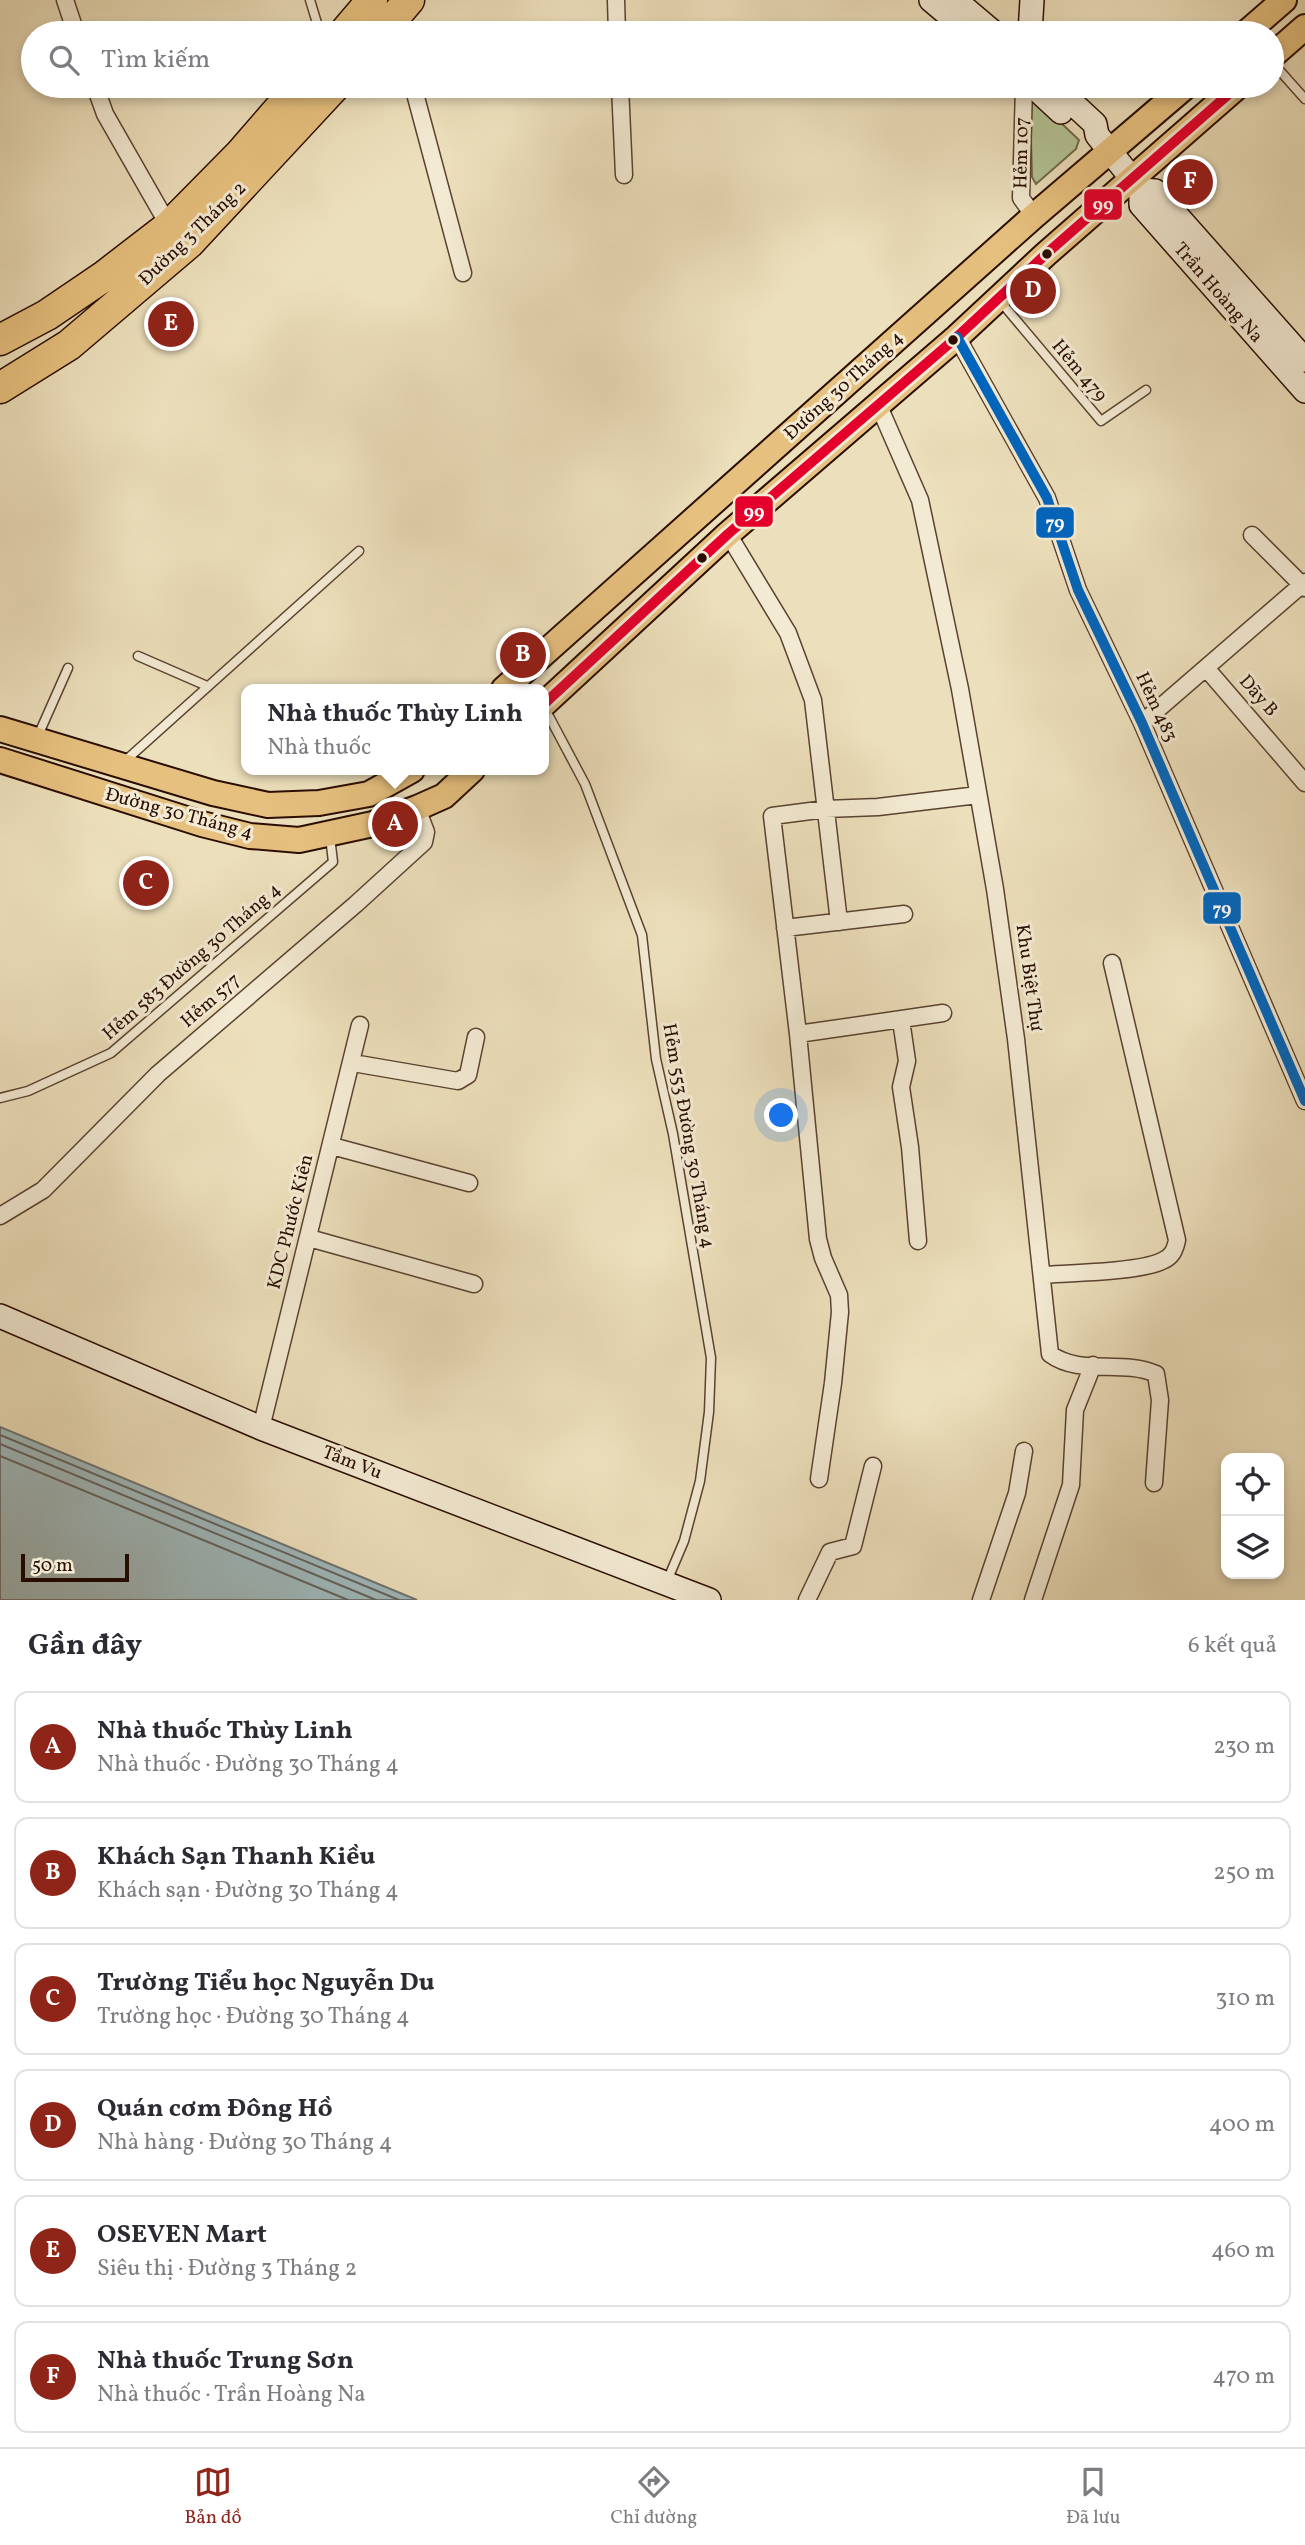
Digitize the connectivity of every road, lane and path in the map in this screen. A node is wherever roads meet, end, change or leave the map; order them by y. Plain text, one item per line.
1 (65, 0) edge
2 (310, 0) edge
3 (616, 0) edge
4 (931, 0) edge
5 (956, 0) edge
6 (1032, 0) edge
7 (1284, 0) edge
8 (72, 21) edge
9 (316, 21) edge
10 (617, 21) edge
11 (956, 21) edge
12 (980, 21) edge
13 (1031, 21) edge
14 (1260, 21) edge
15 (1305, 27) edge
16 (1284, 45) edge
17 (1284, 75) edge
18 (99, 98) edge
19 (289, 98) edge
20 (324, 98) edge
21 (416, 98) edge
22 (621, 98) edge
23 (1024, 98) edge
24 (1045, 98) edge
25 (1067, 98) edge
26 (1169, 98) edge
27 (1226, 98) edge
28 (1305, 99) edge
29 (1104, 144) junction
30 (624, 175) dead end
31 (1136, 185) junction
32 (1034, 216) junction
33 (169, 226) junction
34 (463, 273) dead end
35 (998, 299) junction
36 (957, 337) junction
37 (0, 340) edge
38 (1305, 360) edge
39 (0, 388) edge
40 (1146, 390) dead end
41 (1305, 391) edge
42 (878, 404) junction
43 (728, 534) junction
44 (1252, 536) dead end
45 (359, 551) dead end
46 (1304, 585) edge
47 (138, 656) dead end
48 (68, 668) dead end
49 (1206, 668) junction
50 (510, 684) edge
51 (207, 686) junction
52 (549, 701) edge
53 (549, 716) edge
54 (1142, 723) junction
55 (0, 729) edge
56 (43, 743) junction
57 (0, 760) edge
58 (120, 765) junction
59 (38, 774) junction
60 (403, 775) edge
61 (467, 775) edge
62 (1305, 783) edge
63 (978, 795) junction
64 (417, 808) junction
65 (826, 810) junction
66 (330, 835) junction
67 (904, 914) dead end
68 (839, 922) junction
69 (785, 928) junction
70 (1112, 963) dead end
71 (943, 1013) dead end
72 (901, 1020) junction
73 (360, 1025) dead end
74 (798, 1034) junction
75 (476, 1037) dead end
76 (353, 1063) junction
77 (0, 1098) edge
78 (1305, 1101) edge
79 (332, 1146) junction
80 (469, 1182) dead end
81 (0, 1216) edge
82 (309, 1238) junction
83 (918, 1241) dead end
84 (1042, 1275) junction
85 (474, 1284) dead end
86 (0, 1316) edge
87 (1093, 1365) junction
88 (261, 1428) junction
89 (1024, 1451) dead end
90 (873, 1466) dead end
91 (819, 1479) dead end
92 (1154, 1483) dead end
93 (665, 1584) junction
94 (709, 1600) edge
95 (807, 1600) edge
96 (981, 1600) edge
97 (1033, 1600) edge

1 - 8 street
2 - 9 lane
3 - 10 street
4 - 11 main road
5 - 12 main road
6 - 13 main road
7 - 14 main road
15 - 16 main road
17 - 28 lane
18 - 33 street
19 - 33 highway, Đường 3 Tháng 2
20 - 39 highway, Đường 3 Tháng 2
21 - 34 street
22 - 30 street
23 - 32 street, Hẻm 107
24 - 29 main road, Trần Hoàng Na
25 - 29 main road, Trần Hoàng Na
26 - 29 main road, Đường 30 Tháng 4
27 - 31 main road, Đường 30 Tháng 4
29 - 31 main road, Trần Hoàng Na
29 - 32 main road, Đường 30 Tháng 4
31 - 35 main road, Đường 30 Tháng 4
31 - 38 main road, Trần Hoàng Na
31 - 41 main road, Trần Hoàng Na
32 - 50 main road, Đường 30 Tháng 4
33 - 37 highway, Đường 3 Tháng 2
35 - 36 main road, Đường 30 Tháng 4
35 - 40 lane, Hẻm 479
36 - 42 main road, Đường 30 Tháng 4
36 - 54 street, Hẻm 483
42 - 43 main road, Đường 30 Tháng 4
42 - 63 street, Khu Biệt Thự
43 - 52 main road, Đường 30 Tháng 4
43 - 65 street
44 - 46 street
45 - 51 lane
46 - 49 street
47 - 51 lane
48 - 56 lane
49 - 54 street
49 - 62 street, Dãy B
51 - 58 lane
53 - 93 lane, Hẻm 553 Đường 30 Tháng 4
54 - 78 street, Hẻm 483
55 - 56 main road, Đường 30 Tháng 4
56 - 58 main road, Đường 30 Tháng 4
56 - 59 main road
57 - 59 main road, Đường 30 Tháng 4
58 - 60 main road, Đường 30 Tháng 4
59 - 66 main road, Đường 30 Tháng 4
61 - 64 main road, Đường 30 Tháng 4
63 - 65 street
63 - 84 street, Khu Biệt Thự
64 - 66 main road, Đường 30 Tháng 4
64 - 81 street, Hẻm 577
65 - 68 street
65 - 69 street
66 - 77 lane, Hẻm 583 Đường 30 Tháng 4
67 - 68 street
68 - 69 street
69 - 74 street
70 - 84 street
71 - 72 street
72 - 74 street
72 - 83 street
73 - 76 street, KDC Phước Kiên
74 - 91 street
75 - 76 street
76 - 79 street, KDC Phước Kiên
79 - 80 street
79 - 82 street, KDC Phước Kiên
82 - 85 street
82 - 88 street, KDC Phước Kiên
84 - 87 street, Khu Biệt Thự
86 - 88 main road, Tầm Vu
87 - 92 street, Khu Biệt Thự
87 - 97 street
88 - 93 main road, Tầm Vu
89 - 96 street
90 - 95 street
93 - 94 main road, Tầm Vu

